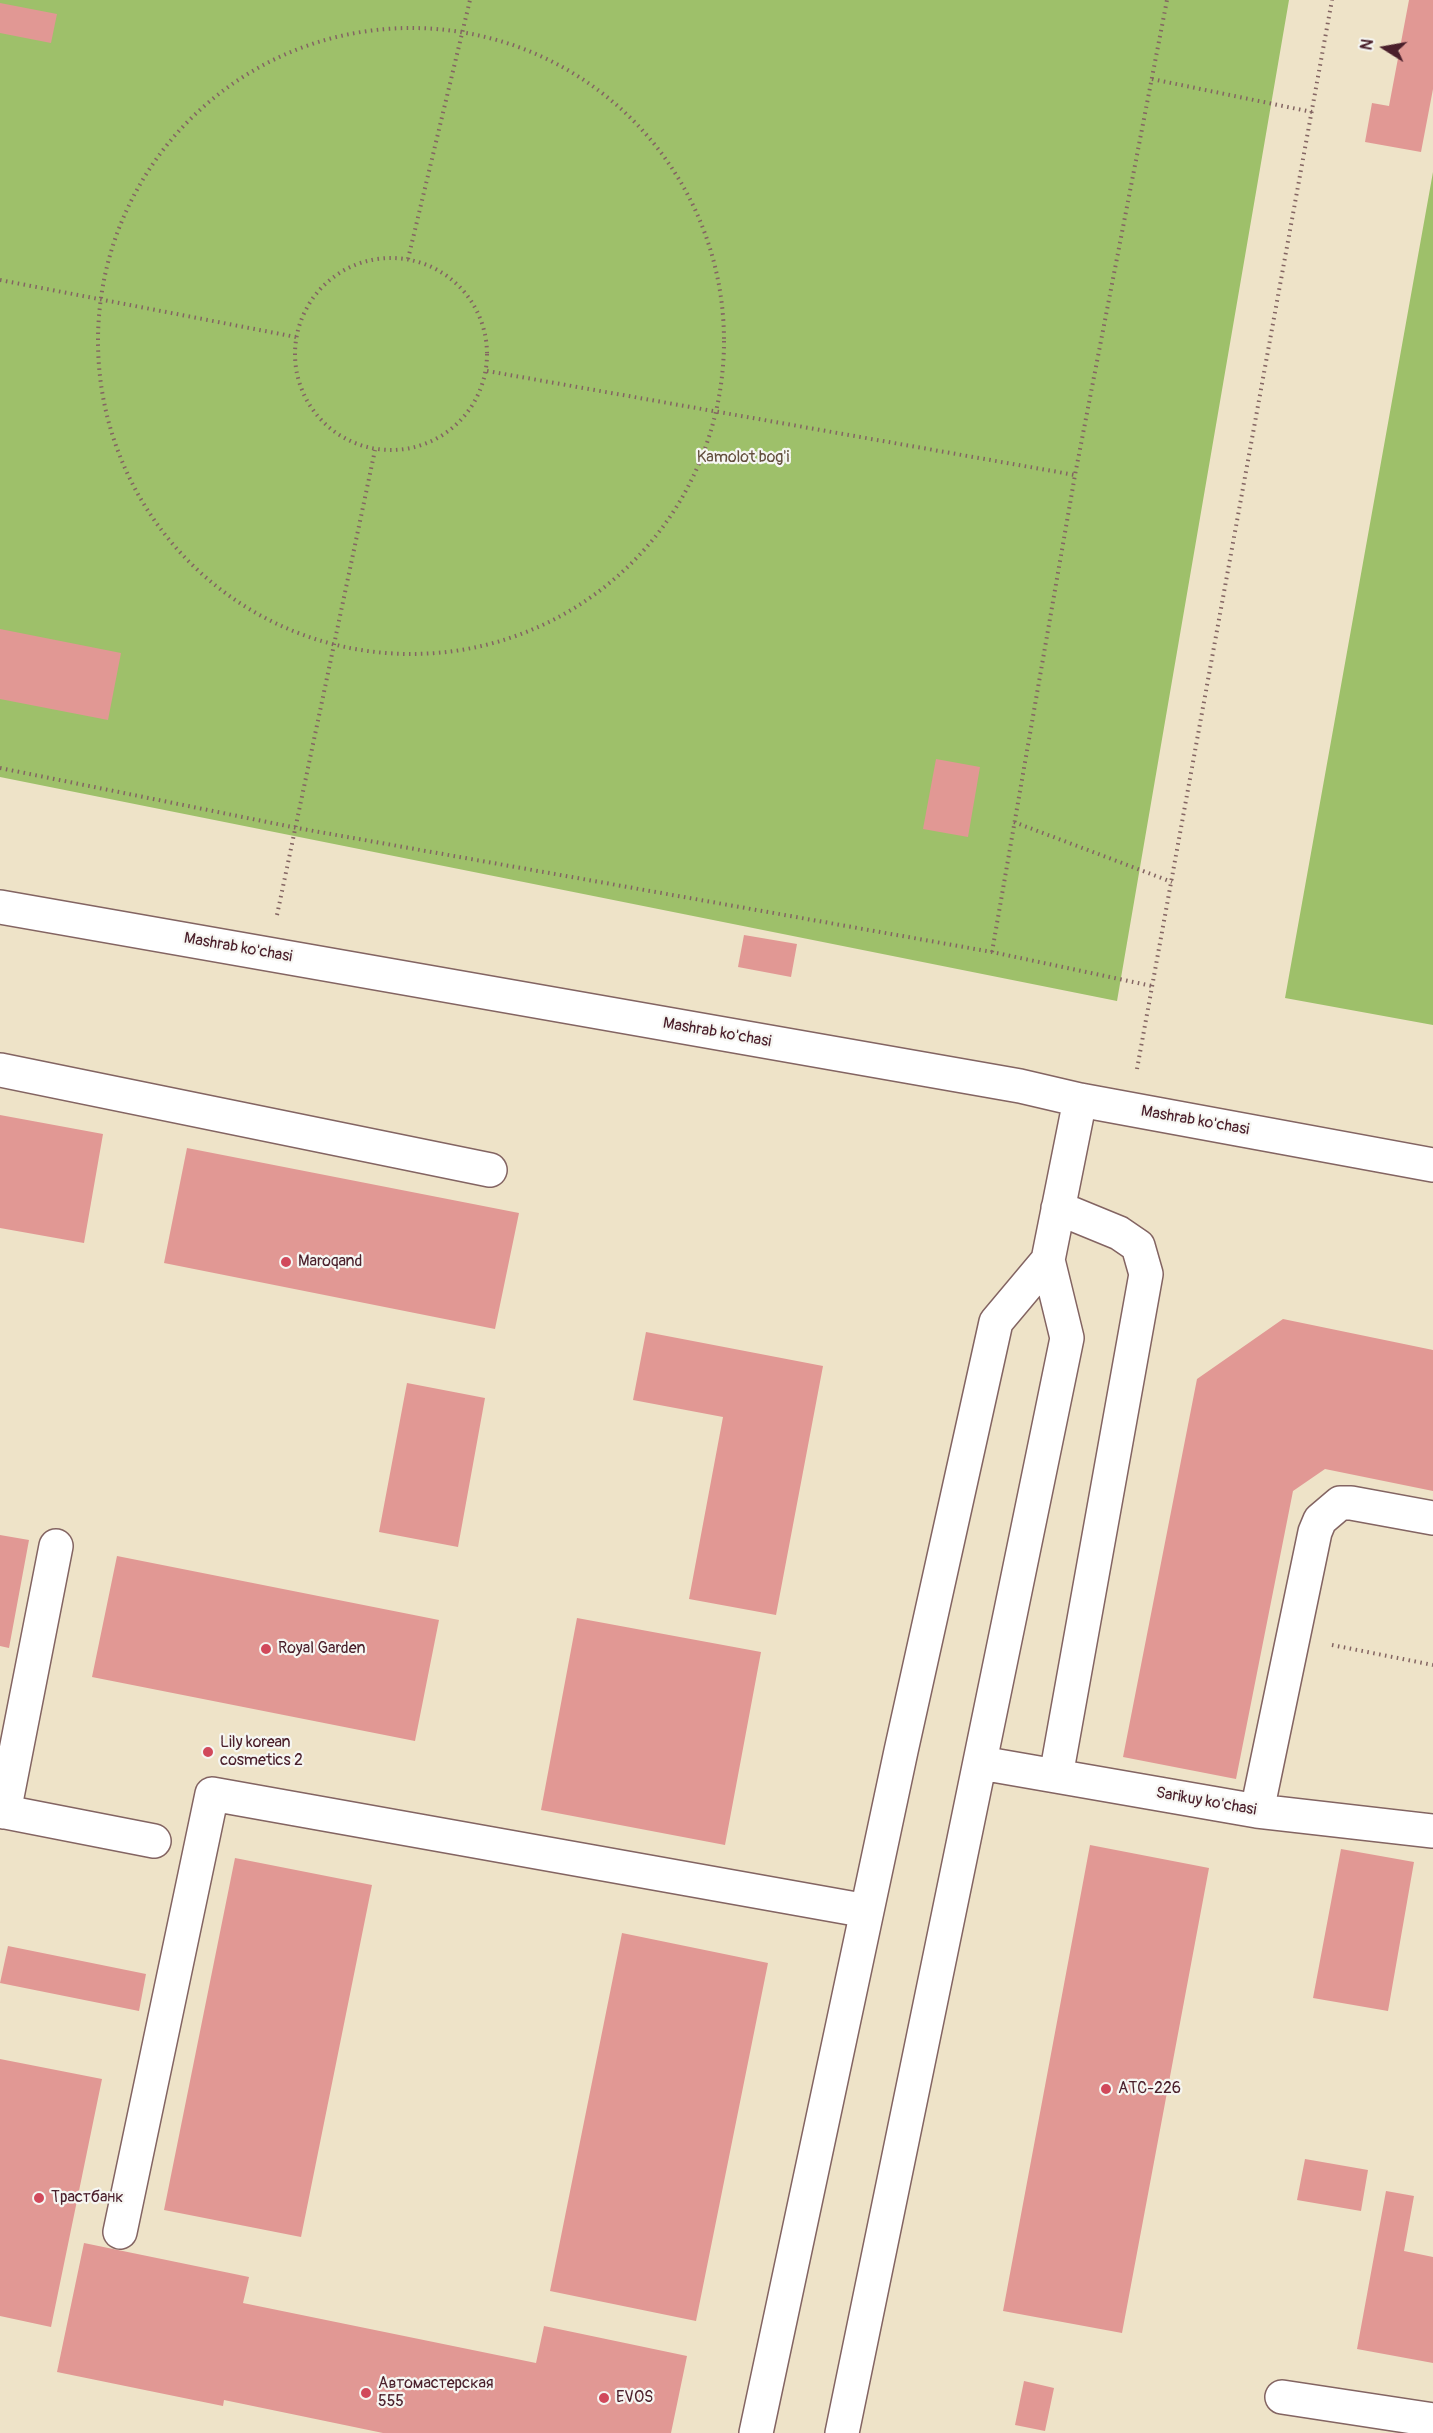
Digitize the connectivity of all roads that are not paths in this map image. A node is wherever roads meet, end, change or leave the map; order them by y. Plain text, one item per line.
1 (0, 907) edge
2 (0, 1070) edge
3 (1080, 1100) junction
4 (1433, 1165) edge
5 (490, 1170) dead end
6 (1058, 1208) junction
7 (1048, 1260) junction
8 (1433, 1518) edge
9 (56, 1546) dead end
10 (981, 1763) junction
11 (1056, 1776) junction
12 (2, 1811) edge
13 (1257, 1811) junction
14 (1433, 1831) edge
15 (154, 1841) dead end
16 (867, 1911) junction
17 (120, 2232) dead end
18 (1282, 2397) dead end
19 (1433, 2420) edge
20 (756, 2433) edge
21 (842, 2433) edge

1 - 3 street, Mashrab ko'chasi
2 - 5 street
3 - 4 street, Mashrab ko'chasi
3 - 6 street
6 - 7 street
6 - 11 street
7 - 10 street
7 - 16 street
8 - 13 street
9 - 12 street
10 - 11 street, Sarikuy ko'chasi
10 - 21 street
11 - 13 street, Sarikuy ko'chasi
12 - 15 street
13 - 14 street, Sarikuy ko'chasi
16 - 17 street
16 - 20 street
18 - 19 street

